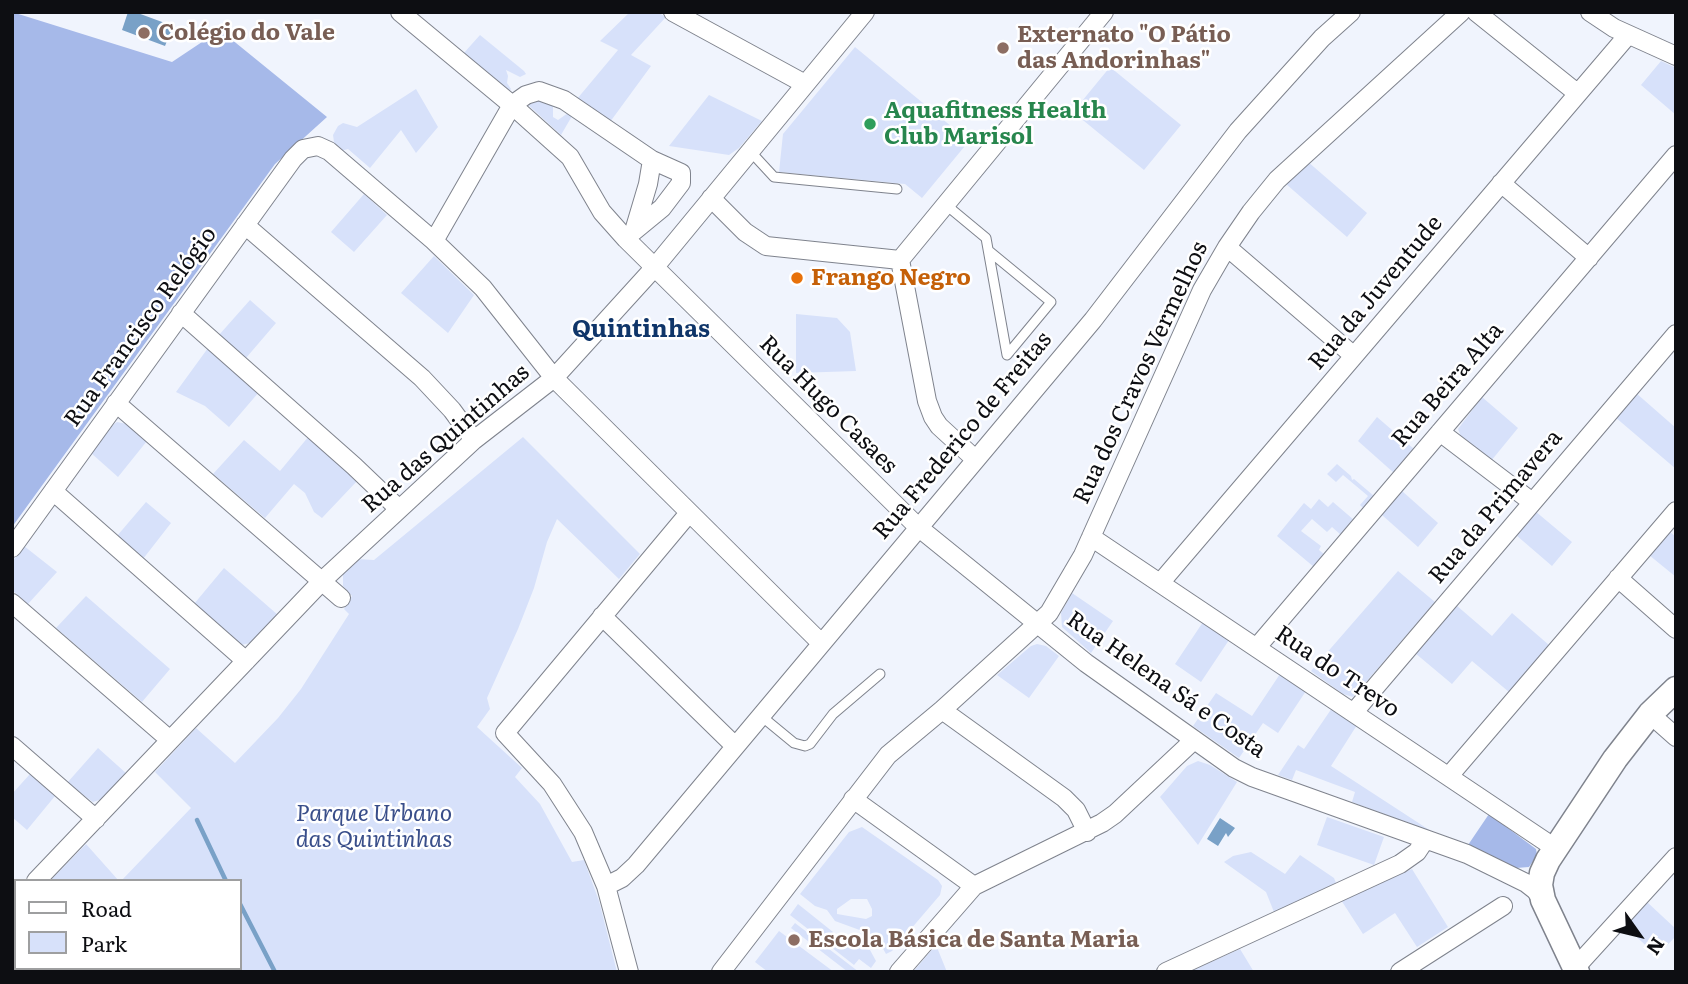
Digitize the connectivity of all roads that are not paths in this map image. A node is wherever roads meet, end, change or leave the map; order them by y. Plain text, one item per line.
1 (400, 12) edge
2 (673, 12) edge
3 (865, 12) edge
4 (1104, 12) edge
5 (1351, 12) edge
6 (1461, 12) edge
7 (1476, 12) edge
8 (1590, 12) edge
9 (1628, 35) junction
10 (1676, 56) edge
11 (805, 84) junction
12 (1577, 93) junction
13 (512, 105) junction
14 (750, 151) junction
15 (1676, 155) edge
16 (652, 160) junction
17 (1501, 183) junction
18 (897, 189) dead end
19 (711, 198) junction
20 (946, 204) junction
21 (245, 225) junction
22 (630, 235) junction
23 (434, 241) junction
24 (1227, 247) junction
25 (989, 251) junction
26 (1589, 258) junction
27 (900, 260) junction
28 (654, 268) junction
29 (181, 313) junction
30 (1676, 334) edge
31 (1354, 356) junction
32 (554, 378) junction
33 (117, 403) junction
34 (1440, 432) junction
35 (474, 440) junction
36 (975, 459) junction
37 (52, 491) junction
38 (1532, 502) junction
39 (400, 509) junction
40 (1676, 511) edge
41 (690, 513) junction
42 (918, 527) junction
43 (1091, 537) junction
44 (12, 548) edge
45 (1618, 579) junction
46 (323, 580) junction
47 (1161, 582) junction
48 (341, 598) dead end
49 (12, 603) edge
50 (602, 616) junction
51 (1038, 624) junction
52 (1676, 629) edge
53 (821, 643) junction
54 (1257, 647) junction
55 (246, 662) junction
56 (880, 674) dead end
57 (1676, 689) edge
58 (942, 710) junction
59 (1354, 712) junction
60 (1650, 714) junction
61 (760, 715) junction
62 (1676, 737) edge
63 (170, 740) junction
64 (1194, 740) junction
65 (12, 746) edge
66 (735, 746) junction
67 (1449, 776) junction
68 (853, 799) junction
69 (96, 819) junction
70 (1087, 832) junction
71 (1425, 840) junction
72 (1556, 848) junction
73 (1676, 857) edge
74 (38, 879) edge
75 (606, 886) junction
76 (974, 886) junction
77 (1543, 900) junction
78 (1503, 906) dead end
79 (1576, 970) edge
80 (629, 972) edge
81 (721, 972) edge
82 (899, 972) edge
83 (1166, 972) edge
84 (1400, 972) edge

1 - 13 street, Rua Hugo Casaes
2 - 11 street
3 - 11 street, Rua das Quintinhas
4 - 20 street
5 - 36 street, Rua Frederico de Freitas
6 - 24 street, Rua dos Cravos Vermelhos
7 - 12 street
8 - 9 street
9 - 10 street
9 - 12 street, Rua da Juventude
11 - 14 street, Rua das Quintinhas
12 - 17 street, Rua da Juventude
13 - 16 street
13 - 22 street, Rua Hugo Casaes
13 - 23 street
14 - 18 lane
14 - 19 street, Rua das Quintinhas
15 - 26 street, Rua Beira Alta
16 - 22 street
16 - 22 street
17 - 26 street
17 - 31 street, Rua da Juventude
19 - 27 street
19 - 28 street, Rua das Quintinhas
20 - 25 lane
20 - 27 street
21 - 23 street, Rua Francisco Relógio
21 - 29 street, Rua Francisco Relógio
21 - 35 street
22 - 28 street, Rua Hugo Casaes
23 - 32 street
24 - 31 street
24 - 43 street, Rua dos Cravos Vermelhos
25 - 25 lane
26 - 34 street, Rua Beira Alta
27 - 36 street
28 - 32 street, Rua das Quintinhas
28 - 42 street, Rua Hugo Casaes
29 - 33 street, Rua Francisco Relógio
29 - 39 street
30 - 38 street, Rua da Primavera
31 - 47 street, Rua da Juventude
32 - 35 street, Rua das Quintinhas
32 - 41 street
33 - 37 street, Rua Francisco Relógio
33 - 46 street
34 - 38 street
34 - 54 street, Rua Beira Alta
35 - 39 street, Rua das Quintinhas
36 - 42 street, Rua Frederico de Freitas
37 - 44 street, Rua Francisco Relógio
37 - 55 street
38 - 59 street, Rua da Primavera
39 - 46 street, Rua das Quintinhas
40 - 45 street
41 - 50 street
41 - 53 street
42 - 51 street, Rua Hugo Casaes
42 - 53 street, Rua Frederico de Freitas
43 - 47 street, Rua do Trevo
43 - 51 street, Rua dos Cravos Vermelhos
45 - 52 street
45 - 67 street
46 - 48 street
46 - 55 street, Rua das Quintinhas
47 - 54 street, Rua do Trevo
49 - 63 street
50 - 66 street
50 - 75 street
51 - 58 street, Rua dos Cravos Vermelhos
51 - 64 street, Rua Helena Sá e Costa
53 - 61 street, Rua Frederico de Freitas
54 - 59 street, Rua do Trevo
55 - 63 street, Rua das Quintinhas
56 - 61 lane
57 - 60 street
58 - 68 street, Rua dos Cravos Vermelhos
58 - 70 street
59 - 67 street, Rua do Trevo
60 - 62 street
60 - 72 street
61 - 66 street, Rua Frederico de Freitas
63 - 69 street, Rua das Quintinhas
64 - 70 street
64 - 71 street, Rua Helena Sá e Costa
65 - 69 street
66 - 75 street, Rua Frederico de Freitas
67 - 72 street, Rua do Trevo
68 - 76 street
68 - 81 street, Rua dos Cravos Vermelhos
69 - 74 street, Rua das Quintinhas
70 - 76 street
71 - 77 street, Rua Helena Sá e Costa
71 - 83 street
72 - 77 street
73 - 79 street
75 - 80 street
76 - 82 street
77 - 79 street
78 - 84 street

